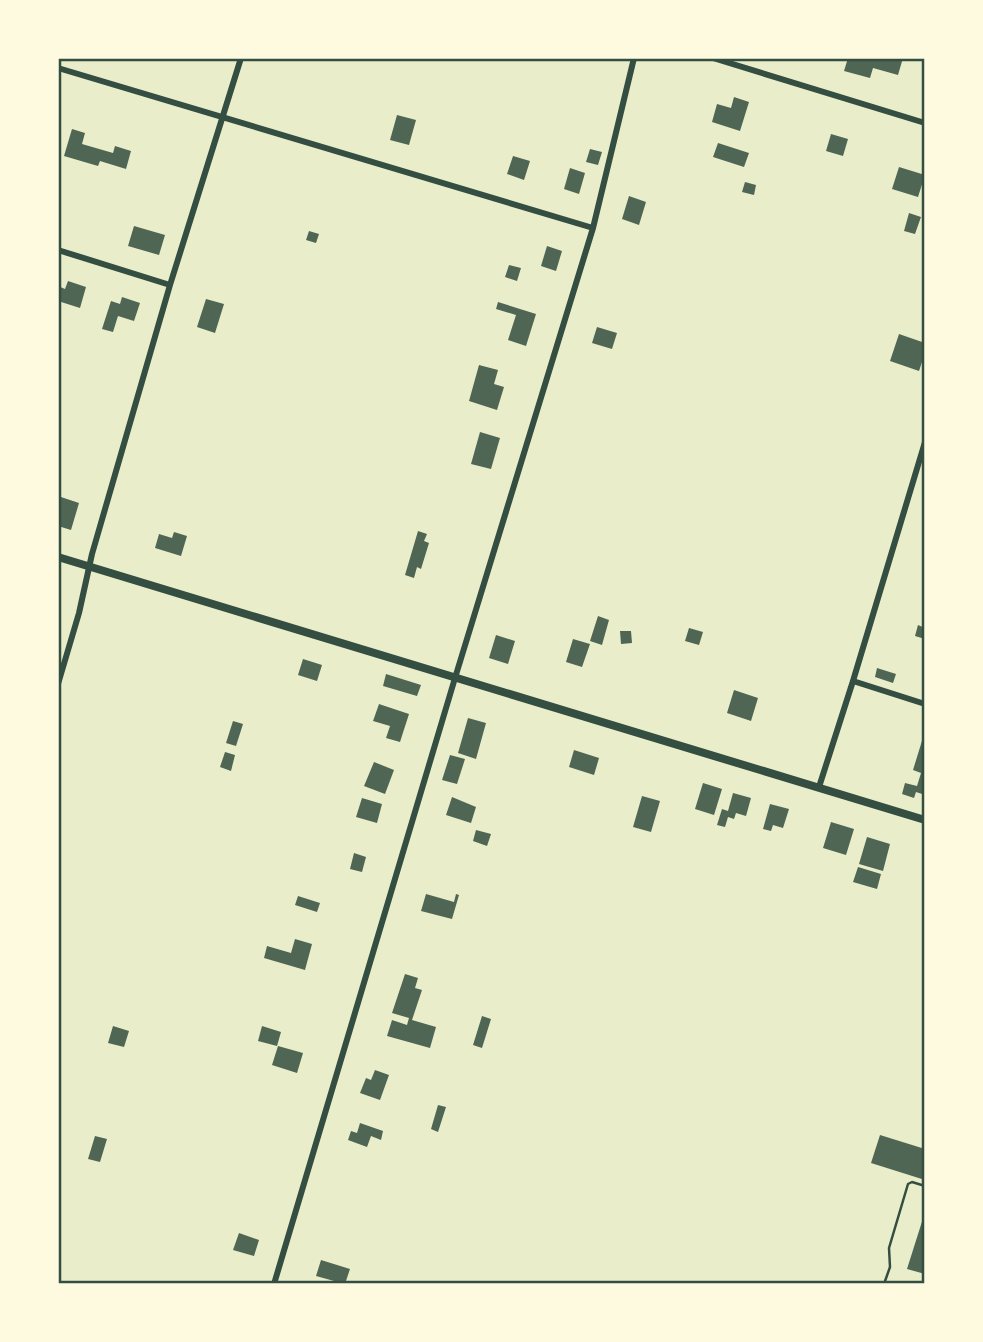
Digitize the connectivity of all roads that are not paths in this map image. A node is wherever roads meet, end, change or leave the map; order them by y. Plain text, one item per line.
1 (241, 58) edge
2 (634, 58) edge
3 (713, 58) edge
4 (58, 68) edge
5 (222, 118) junction
6 (925, 123) edge
7 (593, 228) junction
8 (58, 250) edge
9 (170, 285) junction
10 (925, 442) edge
11 (58, 557) edge
12 (90, 567) junction
13 (455, 678) junction
14 (853, 681) junction
15 (58, 684) edge
16 (925, 704) edge
17 (819, 787) junction
18 (925, 820) edge
19 (925, 1186) edge
20 (274, 1284) edge
21 (884, 1284) edge

1 - 5 street
2 - 7 street
3 - 6 street
4 - 5 street
5 - 7 street
5 - 9 street
7 - 13 street
8 - 9 street
9 - 12 street
10 - 14 street
11 - 12 street
12 - 13 street
12 - 15 street
13 - 17 street
13 - 20 street
14 - 16 street
14 - 17 street
17 - 18 street
19 - 21 lane

